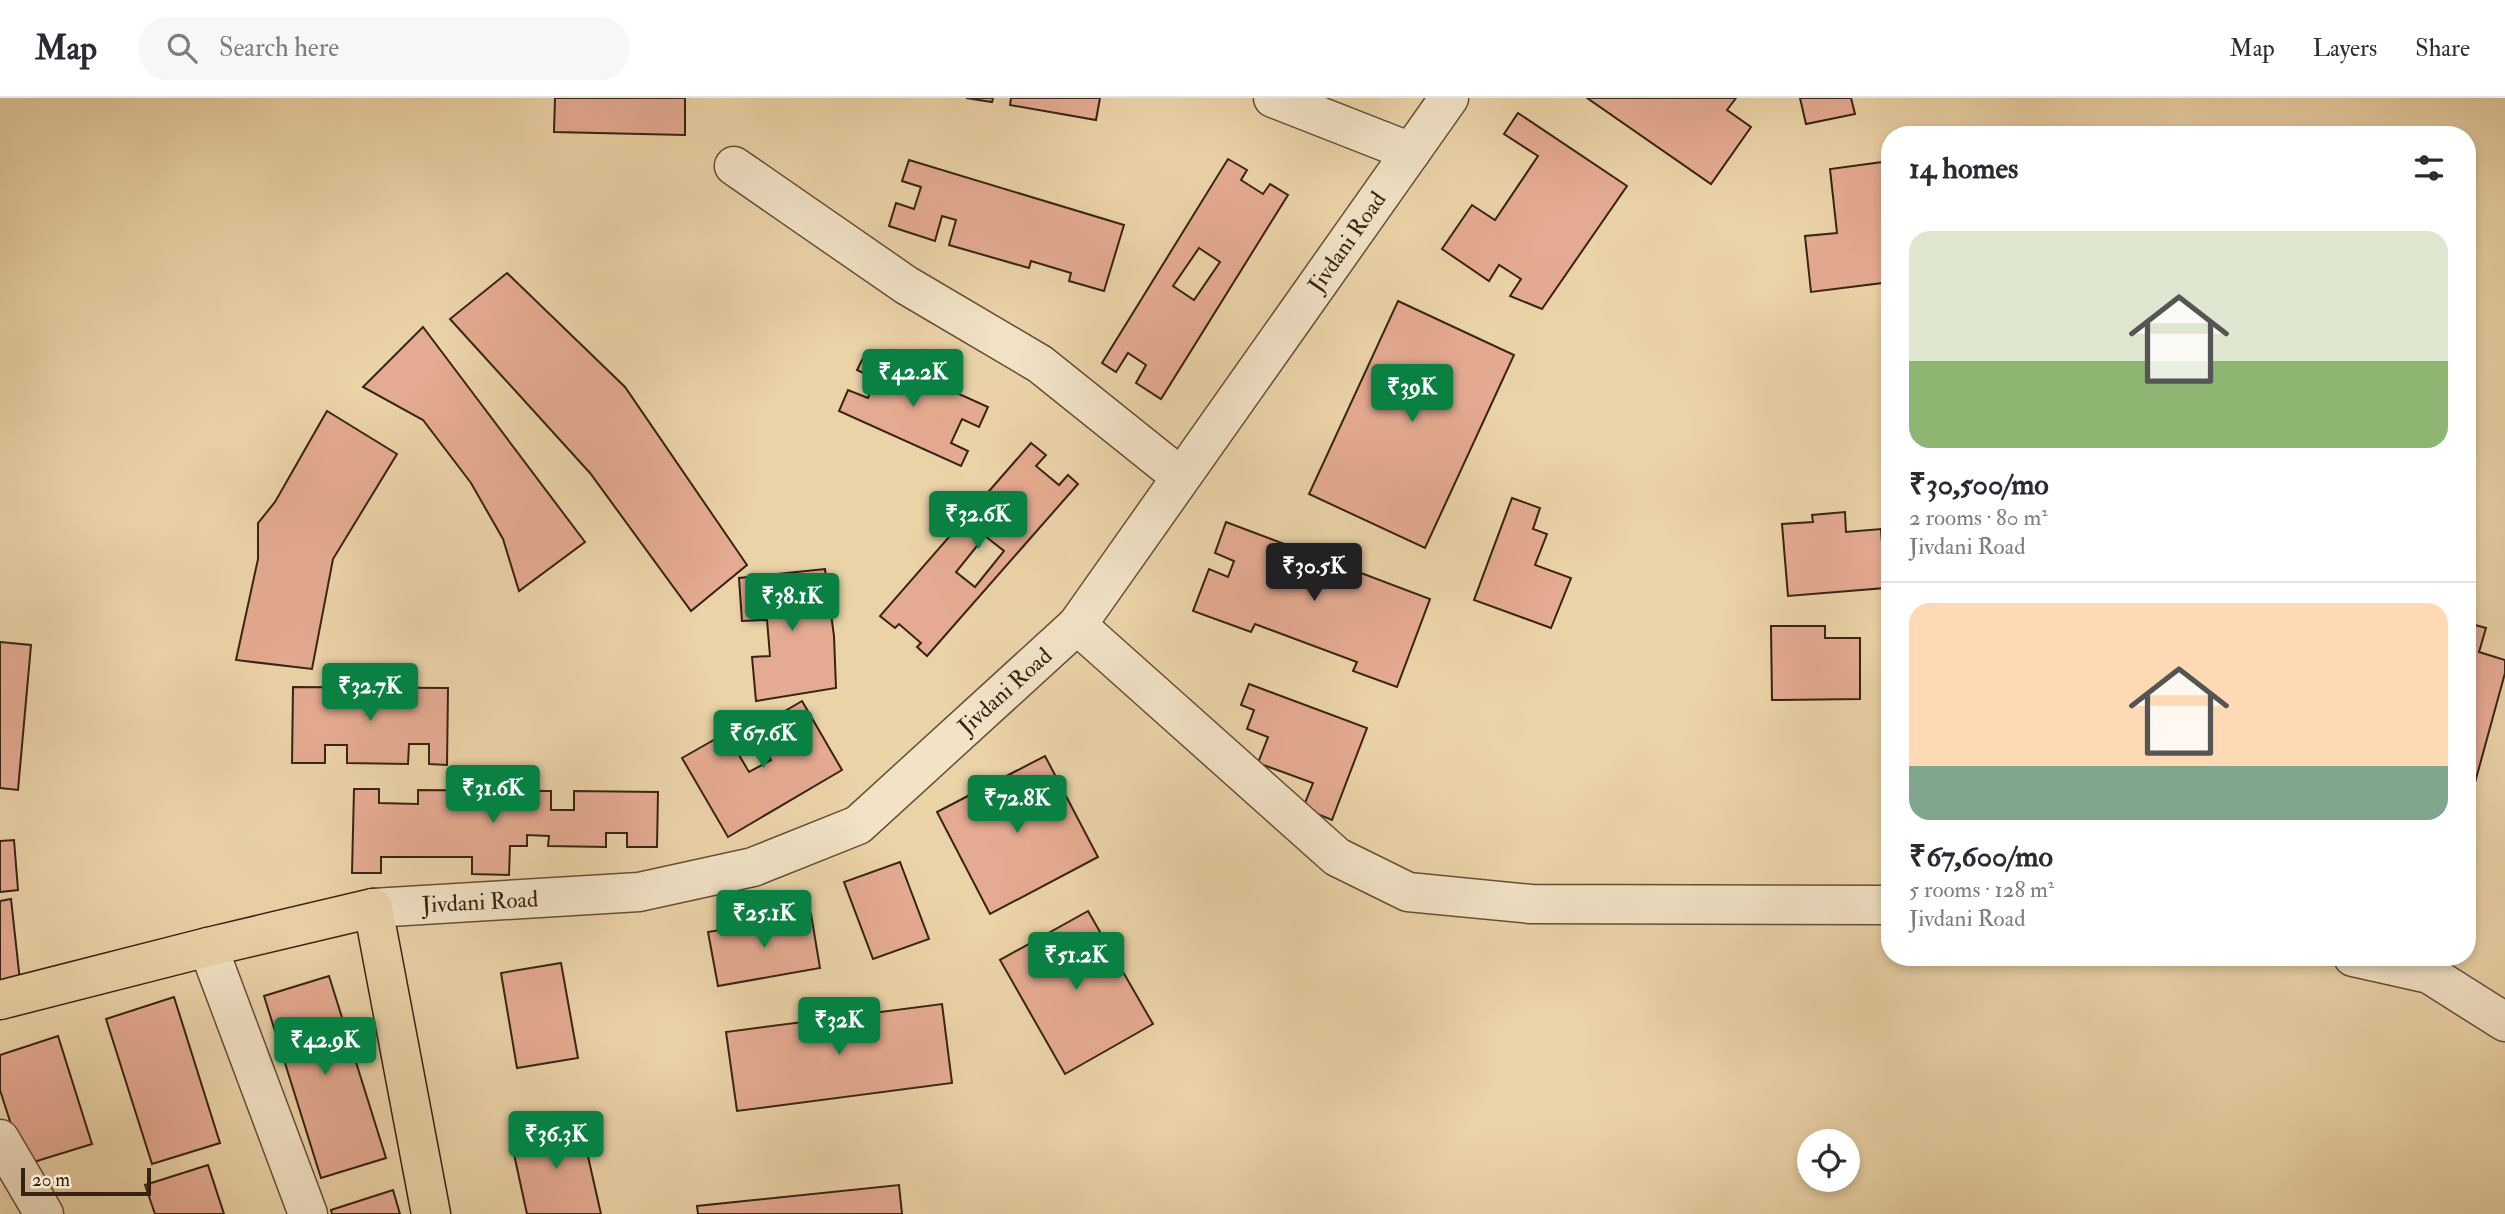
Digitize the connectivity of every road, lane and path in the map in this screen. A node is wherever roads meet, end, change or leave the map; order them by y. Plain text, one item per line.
1 (1273, 98) edge
2 (1449, 98) edge
3 (1411, 152) junction
4 (734, 166) dead end
5 (1181, 477) junction
6 (1077, 625) junction
7 (1881, 905) edge
8 (373, 908) junction
9 (208, 947) junction
10 (2393, 966) edge
11 (0, 1000) edge
12 (2505, 1022) edge
13 (0, 1139) edge
14 (44, 1214) edge
15 (308, 1214) edge
16 (431, 1214) edge

1 - 3 street
2 - 3 street, Jivdani Road
3 - 5 street, Jivdani Road
4 - 5 street
5 - 6 street, Jivdani Road
6 - 7 street
6 - 8 street, Jivdani Road
8 - 9 main road, Jivdani Road
8 - 16 main road
9 - 11 main road, Jivdani Road
9 - 15 street
10 - 12 street
13 - 14 street

